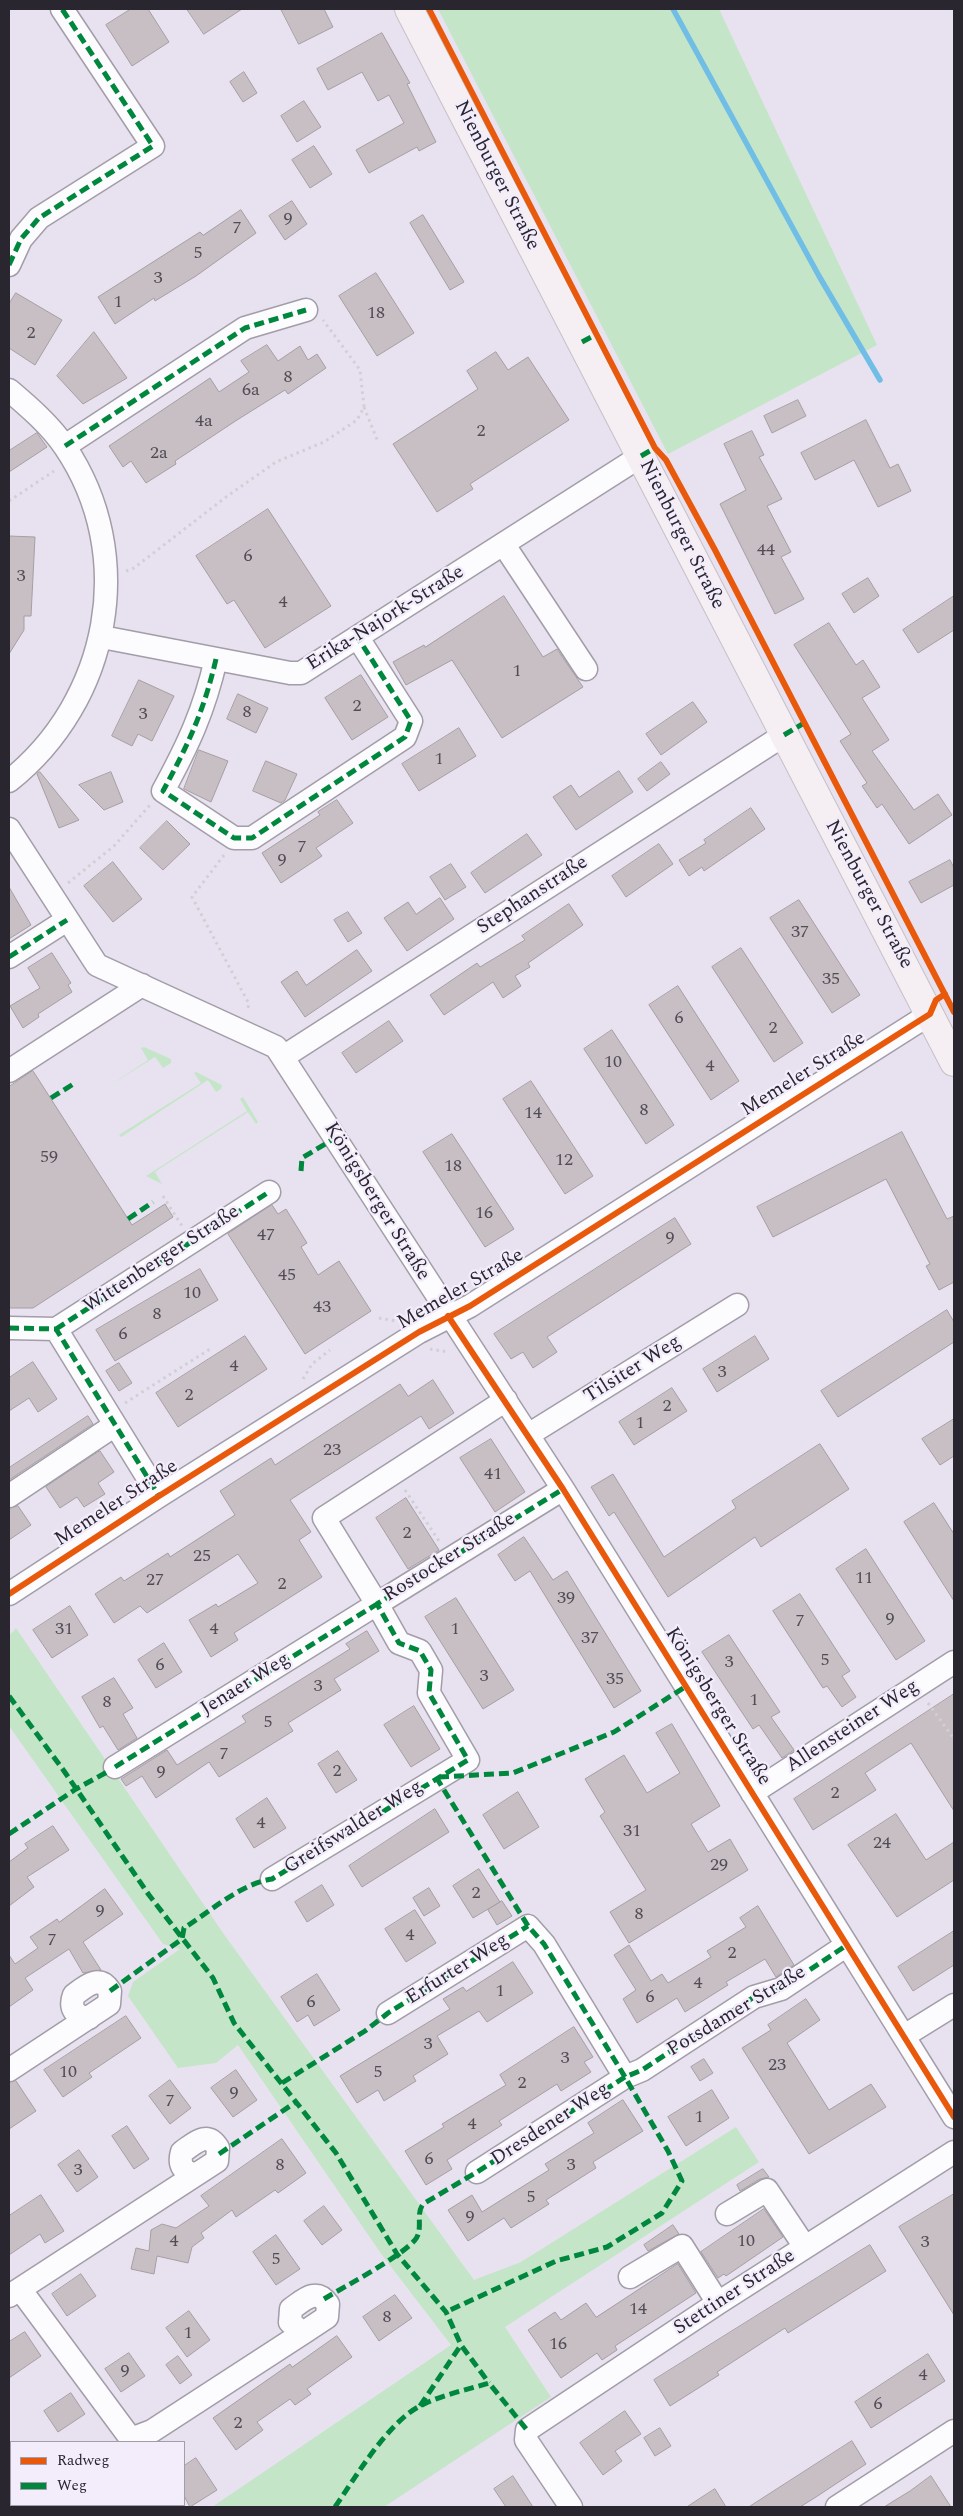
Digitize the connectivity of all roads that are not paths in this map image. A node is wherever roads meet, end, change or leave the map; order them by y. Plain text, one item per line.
1 (62, 9) edge
2 (409, 9) edge
3 (9, 265) edge
4 (306, 310) road end
5 (9, 390) edge
6 (65, 446) junction
7 (641, 456) junction
8 (504, 545) junction
9 (102, 637) junction
10 (358, 638) junction
11 (216, 659) junction
12 (586, 668) dead end
13 (784, 735) junction
14 (9, 781) edge
15 (9, 828) edge
16 (67, 920) junction
17 (9, 957) edge
18 (142, 985) junction
19 (930, 1014) junction
20 (283, 1057) junction
21 (954, 1062) edge
22 (9, 1071) edge
23 (269, 1192) dead end
24 (737, 1305) dead end
25 (448, 1316) junction
26 (9, 1328) edge
27 (56, 1329) junction
28 (506, 1400) junction
29 (111, 1420) junction
30 (528, 1435) junction
31 (563, 1489) junction
32 (9, 1496) edge
33 (158, 1496) junction
34 (9, 1594) edge
35 (377, 1604) junction
36 (954, 1662) edge
37 (115, 1767) dead end
38 (436, 1778) joint
39 (752, 1793) junction
40 (272, 1879) dead end
41 (847, 1945) junction
42 (954, 2005) edge
43 (388, 2013) dead end
44 (89, 2018) dead end
45 (904, 2036) junction
46 (9, 2070) edge
47 (625, 2077) junction
48 (954, 2117) edge
49 (954, 2152) edge
50 (477, 2172) dead end
51 (198, 2174) dead end
52 (727, 2214) dead end
53 (805, 2247) junction
54 (630, 2277) dead end
55 (15, 2292) edge
56 (718, 2303) junction
57 (306, 2331) dead end
58 (954, 2431) edge
59 (129, 2441) edge
60 (571, 2507) edge
61 (836, 2507) edge

1 - 3 street
2 - 7 main road, Nienburger Straße
4 - 6 street
5 - 6 street
6 - 9 street
7 - 8 street, Erika-Najork-Straße
7 - 13 main road, Nienburger Straße
8 - 10 street, Erika-Najork-Straße
8 - 12 street
9 - 11 street, Erika-Najork-Straße
9 - 14 street
10 - 11 street, Erika-Najork-Straße
10 - 11 street
13 - 19 main road, Nienburger Straße
13 - 20 street, Stephanstraße
15 - 16 street, Königsberger Straße
16 - 17 street
16 - 18 street, Königsberger Straße
18 - 20 street, Königsberger Straße
18 - 22 street
19 - 21 main road, Nienburger Straße
19 - 25 street, Memeler Straße
20 - 25 street, Königsberger Straße
23 - 27 street, Wittenberger Straße
24 - 30 street, Tilsiter Weg
25 - 28 street, Königsberger Straße
25 - 33 street, Memeler Straße
26 - 27 street
27 - 29 street
28 - 30 street, Königsberger Straße
28 - 35 street
29 - 32 street
29 - 33 street
30 - 31 street, Königsberger Straße
31 - 35 street, Rostocker Straße
31 - 39 street, Königsberger Straße
33 - 34 street, Memeler Straße
35 - 37 street, Jenaer Weg
35 - 38 street, Rostocker Straße
36 - 39 street, Allensteiner Weg
38 - 40 street, Greifswalder Weg
39 - 41 street, Königsberger Straße
41 - 45 street, Königsberger Straße
41 - 47 street, Potsdamer Straße
42 - 45 street
43 - 47 street, Erfurter Weg
44 - 46 street
45 - 48 street, Königsberger Straße
47 - 50 street, Dresdener Weg
49 - 53 street, Stettiner Straße
51 - 55 street
52 - 53 street
53 - 56 street, Stettiner Straße
54 - 56 street
55 - 59 street
56 - 60 street, Stettiner Straße
57 - 59 street
58 - 61 street

